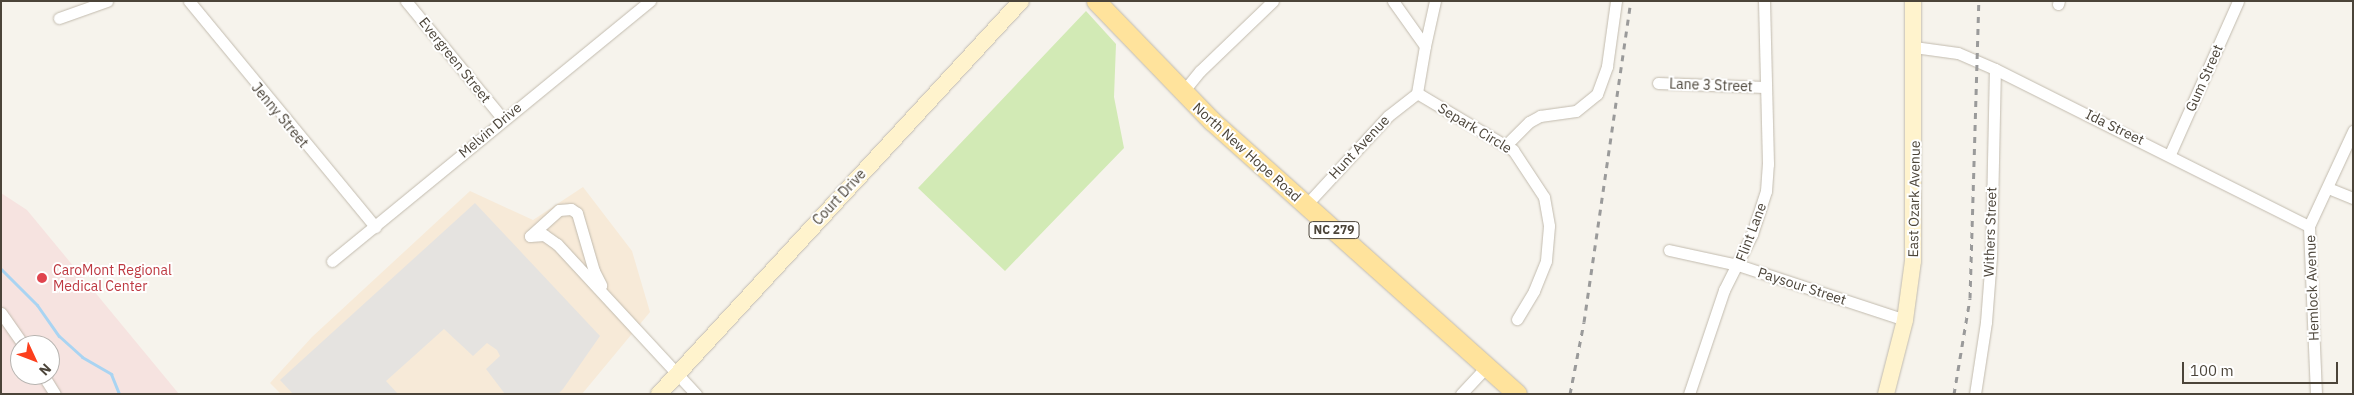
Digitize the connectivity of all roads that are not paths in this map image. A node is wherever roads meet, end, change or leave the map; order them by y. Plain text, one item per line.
1 (107, 1) edge
2 (189, 1) edge
3 (406, 1) edge
4 (1021, 1) edge
5 (1096, 1) edge
6 (1274, 1) edge
7 (1393, 1) edge
8 (1435, 1) edge
9 (1616, 1) edge
10 (1764, 1) edge
11 (1913, 1) edge
12 (2238, 1) edge
13 (644, 3) edge
14 (59, 18) dead end
15 (1424, 46) junction
16 (1914, 47) junction
17 (1995, 69) junction
18 (1658, 83) dead end
19 (1764, 87) junction
20 (1182, 93) junction
21 (1417, 94) junction
22 (503, 119) junction
23 (2353, 131) edge
24 (1506, 145) junction
25 (2170, 154) junction
26 (2328, 188) junction
27 (2353, 198) edge
28 (1306, 205) junction
29 (2309, 226) junction
30 (375, 227) junction
31 (1668, 250) dead end
32 (332, 261) dead end
33 (1738, 265) junction
34 (610, 300) junction
35 (1, 313) edge
36 (1517, 319) dead end
37 (1905, 320) junction
38 (16, 335) edge
39 (1486, 367) junction
40 (676, 375) junction
41 (658, 394) edge
42 (696, 394) edge
43 (1461, 394) edge
44 (1517, 394) edge
45 (1689, 394) edge
46 (1886, 394) edge
47 (1975, 394) edge
48 (2316, 394) edge

1 - 14 street
2 - 30 street, Jenny Street
3 - 22 street, Evergreen Street
4 - 40 street, Court Drive
5 - 20 main road, North New Hope Road / NC 279
6 - 20 street
7 - 15 street
8 - 15 street
9 - 24 street
10 - 19 street, Flint Lane
11 - 16 street, East Ozark Avenue
12 - 25 street, Gum Street
13 - 22 street, Melvin Drive
15 - 21 street
16 - 17 street, Ida Street
16 - 37 street, East Ozark Avenue
17 - 25 street, Ida Street
17 - 47 street, Withers Street
18 - 19 street, Lane 3 Street
19 - 33 street, Flint Lane
20 - 28 main road, North New Hope Road / NC 279
21 - 24 street, Separk Circle
21 - 28 street, Hunt Avenue
22 - 30 street, Melvin Drive
23 - 26 street, Hemlock Avenue
24 - 36 street, Separk Circle
25 - 29 street, Ida Street
26 - 27 street
26 - 29 street, Hemlock Avenue
28 - 39 main road, North New Hope Road / NC 279
29 - 48 street, Hemlock Avenue
30 - 32 street, Melvin Drive
31 - 33 street, Paysour Street
33 - 37 street, Paysour Street
33 - 45 street, Flint Lane
34 - 34 street
34 - 40 street
35 - 38 street
37 - 46 street, East Ozark Avenue
39 - 43 street
39 - 44 main road, North New Hope Road / NC 279
40 - 41 street, Court Drive
40 - 42 street

